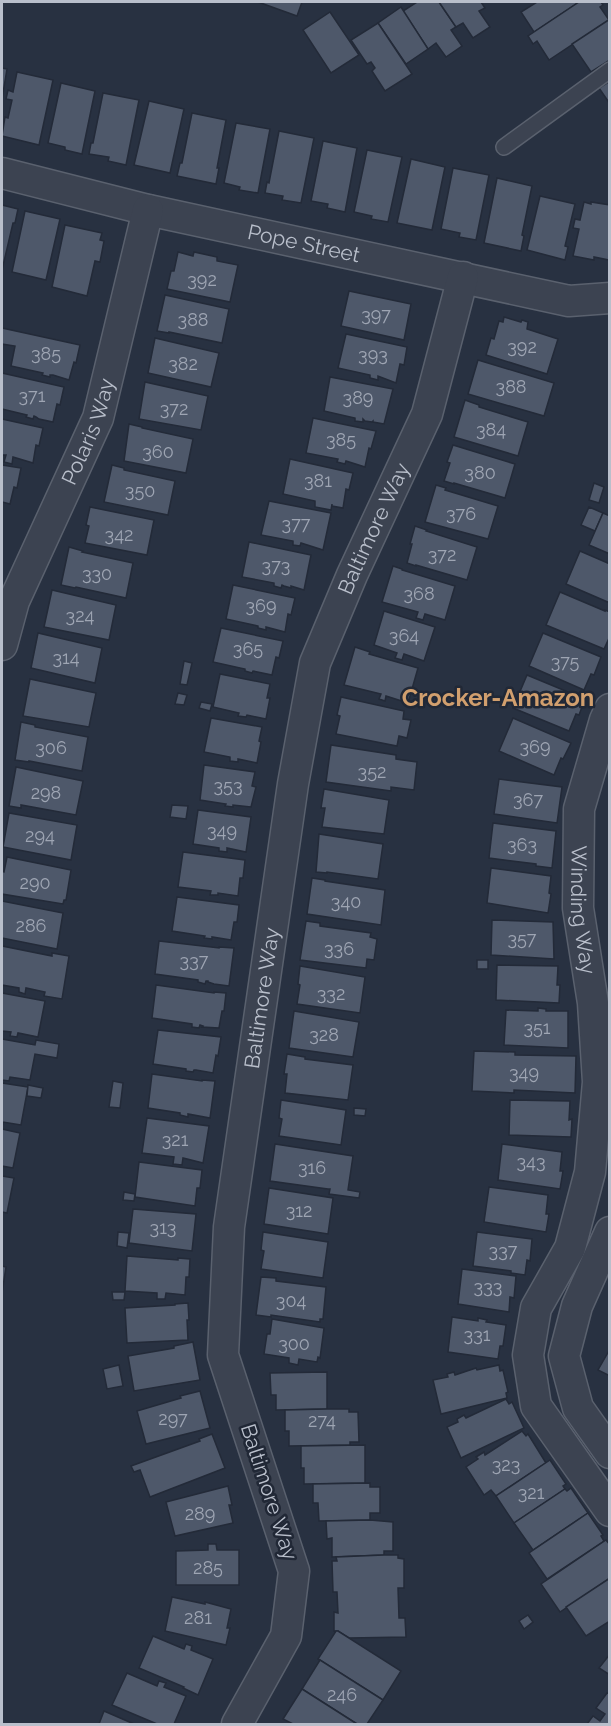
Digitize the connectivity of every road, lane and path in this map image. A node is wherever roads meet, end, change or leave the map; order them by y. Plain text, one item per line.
1 (609, 70) edge
2 (504, 147) dead end
3 (2, 173) edge
4 (148, 210) junction
5 (463, 277) junction
6 (609, 298) edge
7 (2, 645) edge
8 (609, 709) edge
9 (609, 1232) edge
10 (609, 1453) edge
11 (609, 1510) edge
12 (237, 1725) edge

1 - 2 lane
3 - 4 street, Pope Street
4 - 5 street, Pope Street
4 - 7 street, Polaris Way
5 - 6 street, Pope Street
5 - 12 street, Baltimore Way
8 - 11 street, Winding Way
9 - 10 street

